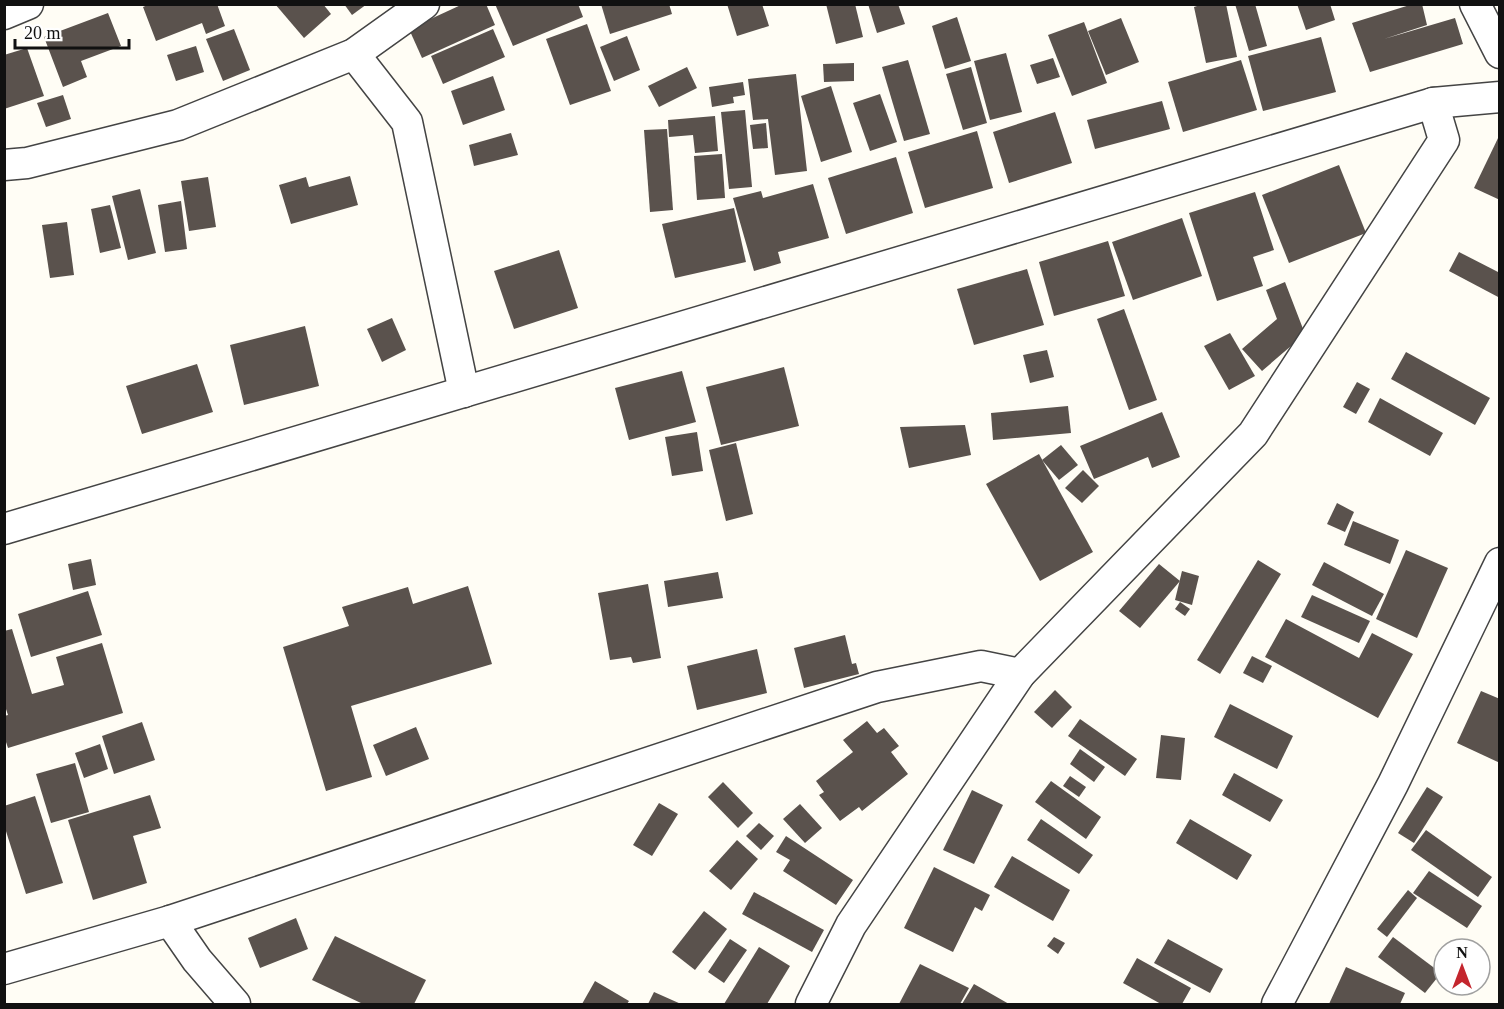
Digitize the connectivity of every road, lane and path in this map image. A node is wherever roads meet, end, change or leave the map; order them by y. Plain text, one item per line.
1 (28, 4) edge
2 (424, 4) edge
3 (1475, 4) edge
4 (4, 14) edge
5 (1500, 53) edge
6 (354, 54) junction
7 (1500, 97) edge
8 (1433, 103) junction
9 (4, 165) edge
10 (464, 392) junction
11 (4, 529) edge
12 (1500, 563) edge
13 (1020, 674) junction
14 (170, 921) junction
15 (4, 969) edge
16 (235, 1005) edge
17 (811, 1005) edge
18 (1277, 1005) edge

1 - 4 street
2 - 6 street
3 - 5 street
6 - 9 street
6 - 10 street
7 - 8 street
8 - 10 street
8 - 13 street
10 - 11 street
12 - 18 street
13 - 14 street
13 - 17 street
14 - 15 street
14 - 16 street

